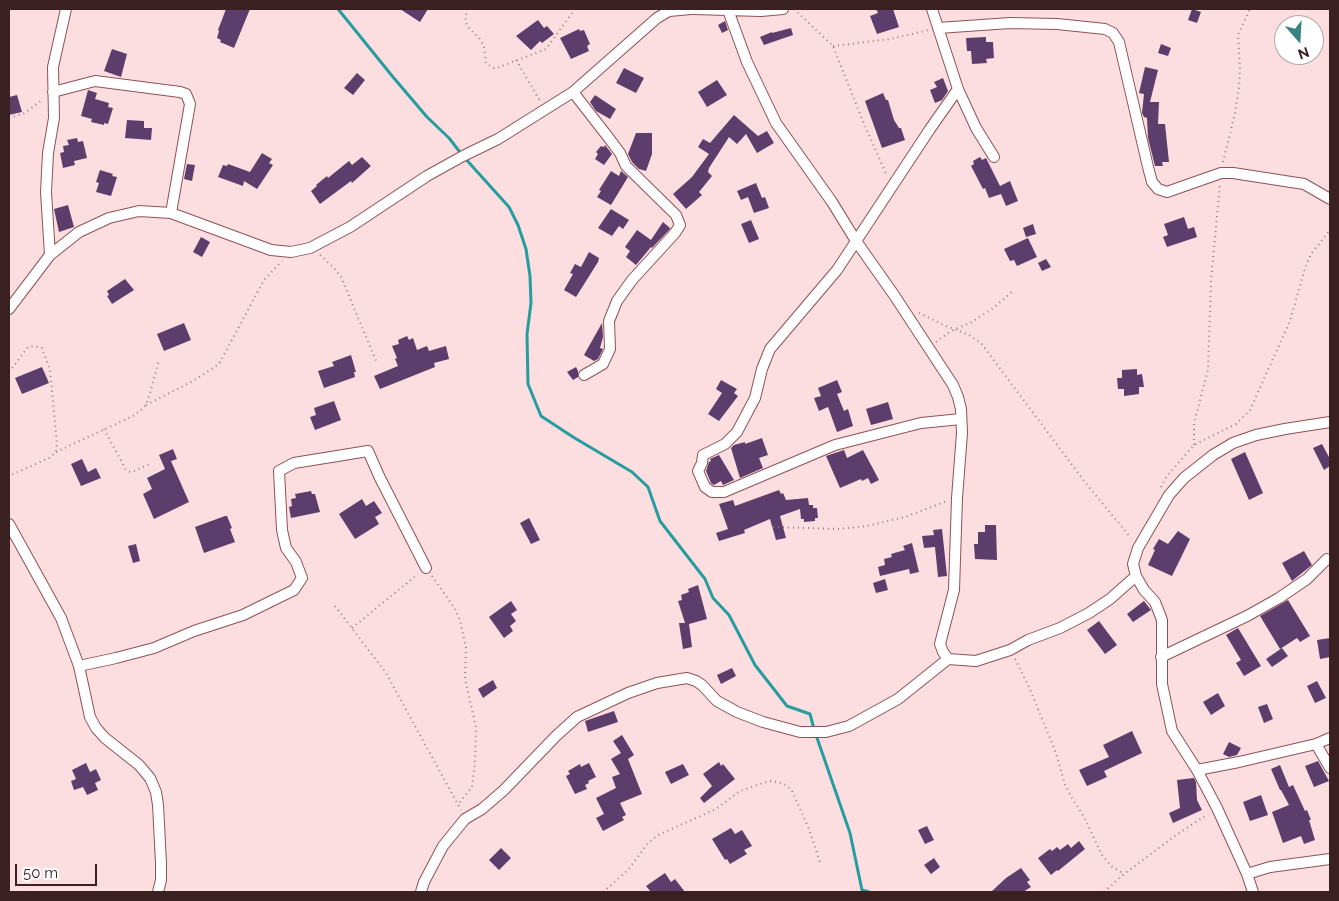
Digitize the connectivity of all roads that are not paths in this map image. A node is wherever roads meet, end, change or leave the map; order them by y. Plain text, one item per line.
1 (66, 9) edge
2 (692, 9) edge
3 (783, 9) edge
4 (932, 9) edge
5 (668, 10) edge
6 (728, 10) junction
7 (938, 28) junction
8 (958, 90) junction
9 (53, 92) junction
10 (573, 92) junction
11 (994, 158) dead end
12 (1330, 199) edge
13 (171, 213) junction
14 (856, 241) junction
15 (50, 255) junction
16 (9, 309) edge
17 (584, 375) dead end
18 (961, 420) junction
19 (1330, 422) edge
20 (9, 524) edge
21 (1327, 559) dead end
22 (426, 568) road end
23 (1136, 576) junction
24 (1161, 657) junction
25 (948, 659) junction
26 (79, 666) junction
27 (1330, 738) edge
28 (1316, 744) junction
29 (1330, 768) edge
30 (1197, 770) junction
31 (1330, 859) edge
32 (1247, 874) junction
33 (158, 892) edge
34 (421, 892) edge
35 (1252, 892) edge

1 - 9 street
2 - 5 street
2 - 6 street
3 - 6 street
4 - 7 street
5 - 10 street
6 - 14 street
7 - 8 street
7 - 12 street
8 - 11 street
8 - 14 street
9 - 13 street
9 - 15 street
10 - 13 street
10 - 17 street
13 - 15 street
14 - 18 street
14 - 18 street
15 - 16 street
18 - 25 street
19 - 23 street
20 - 26 street
21 - 24 street
22 - 26 street
23 - 24 street
23 - 25 street
24 - 30 street
25 - 34 street
26 - 33 street
27 - 28 street
28 - 29 street
28 - 30 street
30 - 32 street
31 - 32 street
32 - 35 street

